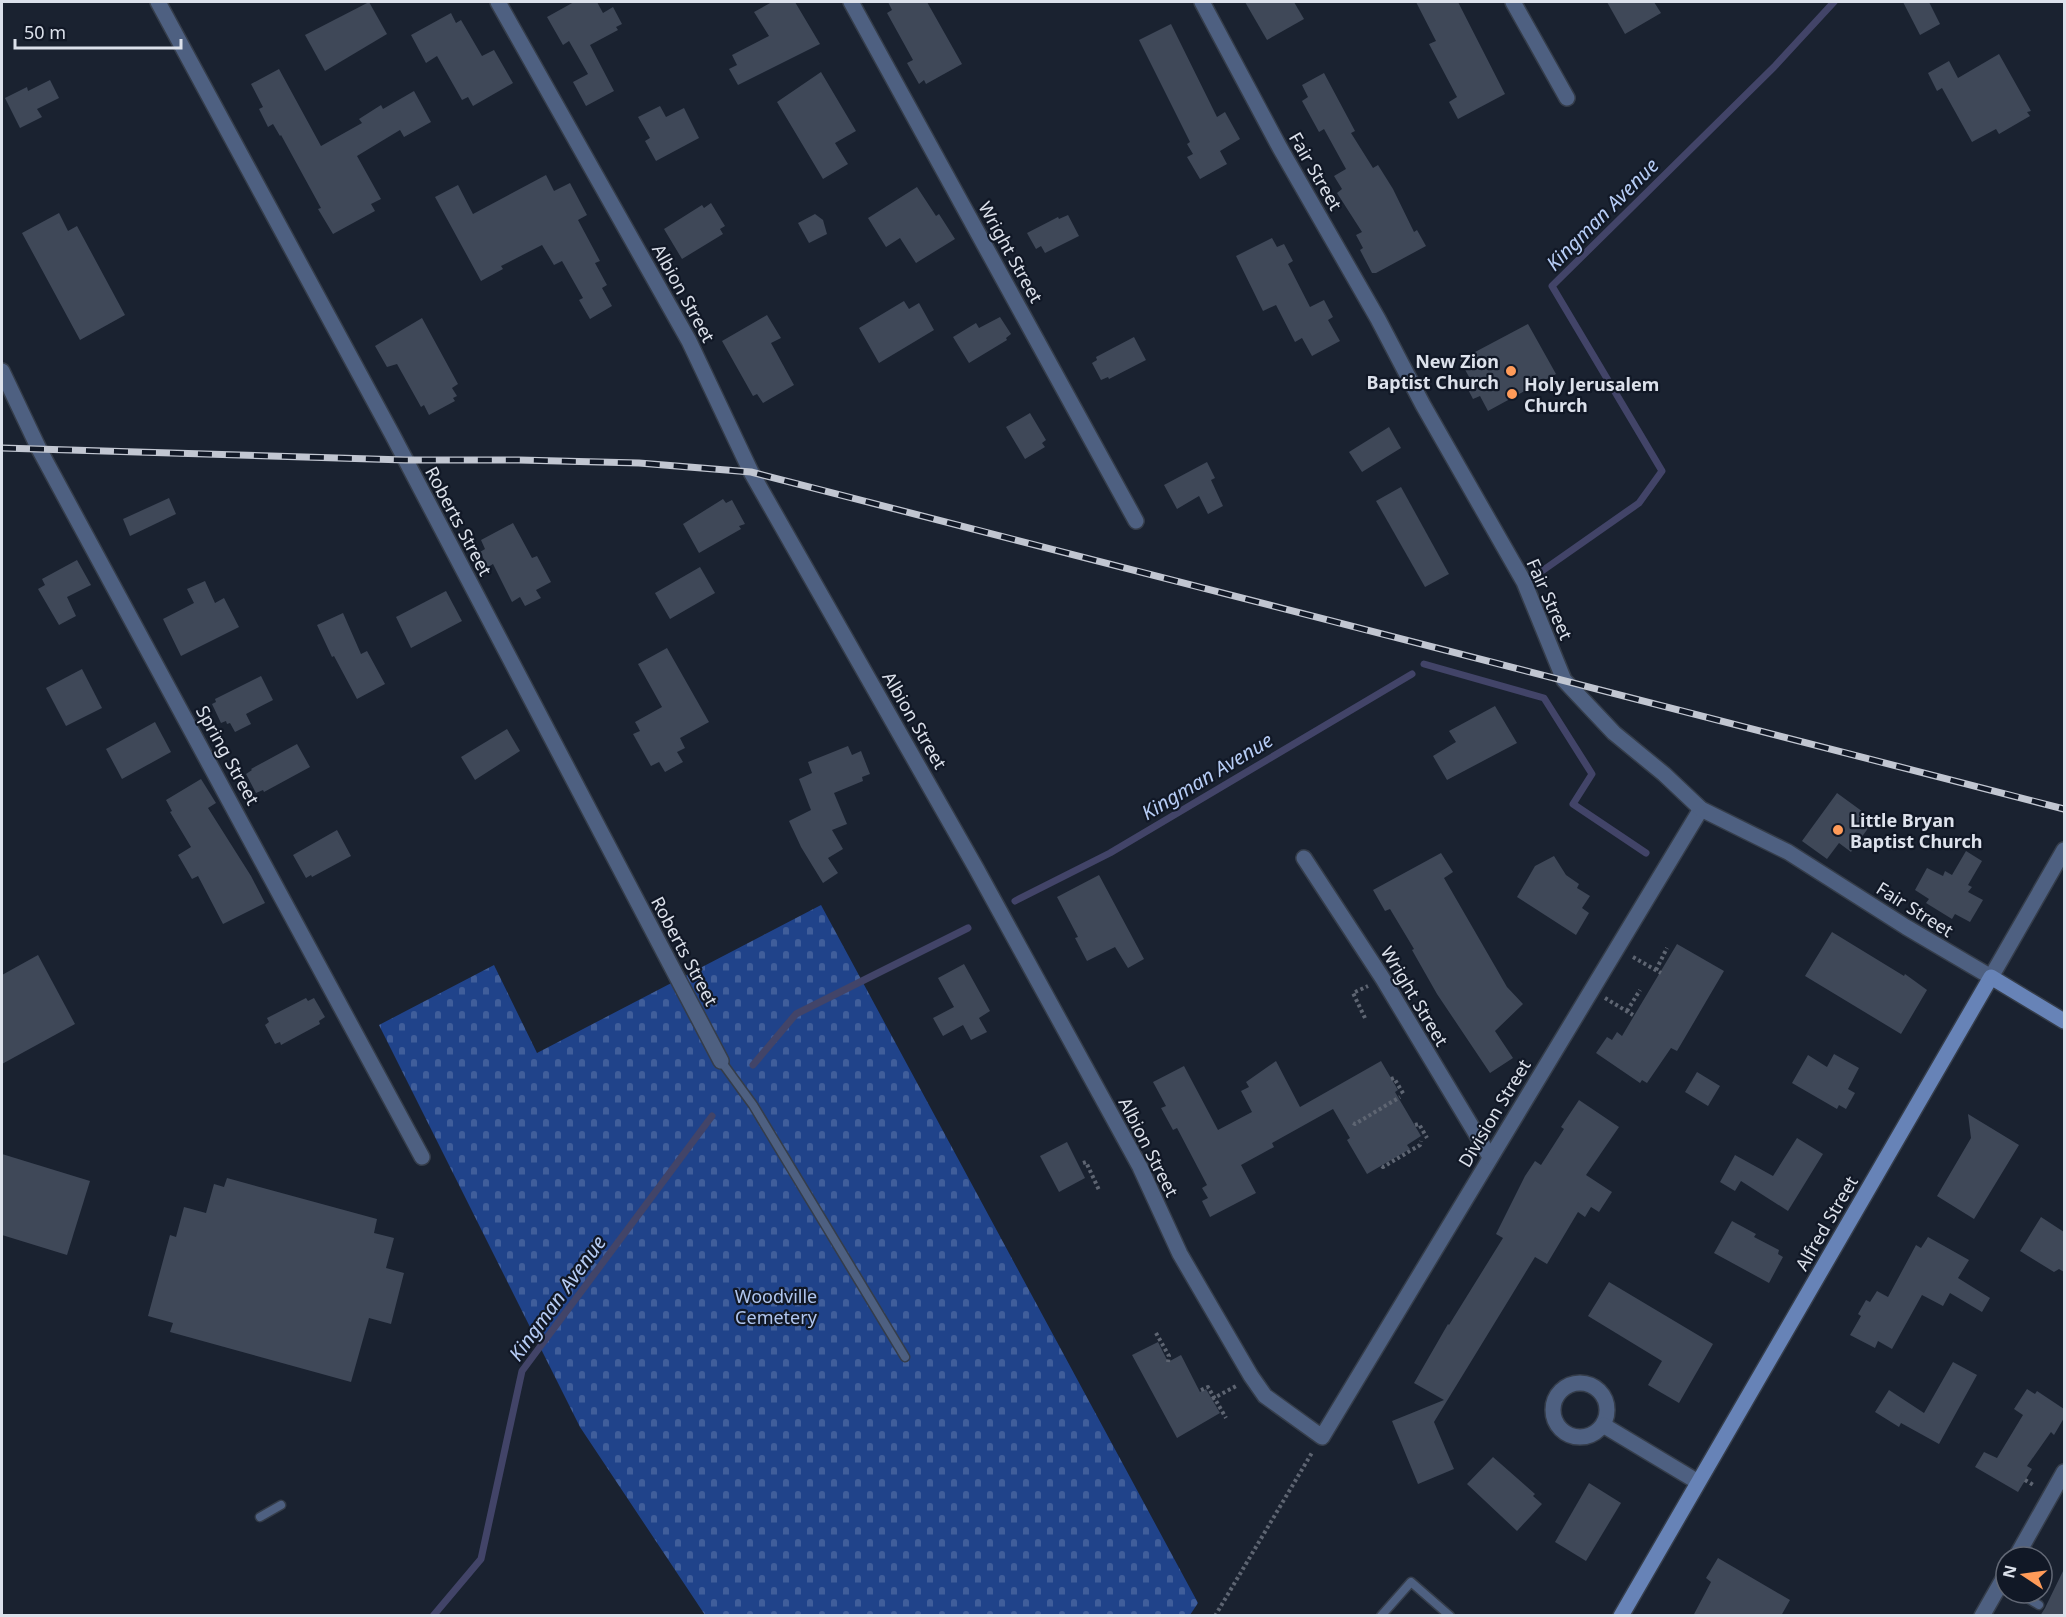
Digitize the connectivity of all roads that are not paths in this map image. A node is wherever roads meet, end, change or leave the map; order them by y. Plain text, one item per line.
1 (158, 2) edge
2 (498, 2) edge
3 (851, 2) edge
4 (1202, 2) edge
5 (1513, 2) edge
6 (1567, 98) dead end
7 (2, 371) edge
8 (1136, 521) dead end
9 (1701, 809) junction
10 (2064, 850) edge
11 (1304, 858) dead end
12 (1991, 977) junction
13 (2064, 1021) edge
14 (721, 1060) joint
15 (422, 1157) dead end
16 (1490, 1157) junction
17 (905, 1357) dead end
18 (1603, 1425) dead end
19 (1322, 1437) joint
20 (2064, 1472) edge
21 (1698, 1482) junction
22 (281, 1505) dead end
23 (260, 1517) dead end
24 (2023, 1545) edge
25 (1994, 1597) edge
26 (1381, 1616) edge
27 (1450, 1616) edge
28 (1621, 1616) edge
29 (1982, 1616) edge

1 - 14 street, Roberts Street
2 - 19 street, Albion Street
3 - 8 street, Wright Street
4 - 9 street, Fair Street
5 - 6 street
7 - 15 street, Spring Street
9 - 12 street, Fair Street
9 - 16 street, Division Street
10 - 12 street, Alfred Street
11 - 16 street, Wright Street
12 - 13 main road, Fair Street
12 - 21 main road, Alfred Street
14 - 17 lane
16 - 19 street, Division Street
18 - 21 street
20 - 24 street
21 - 28 main road, Alfred Street
22 - 23 lane
25 - 29 street
26 - 27 lane

